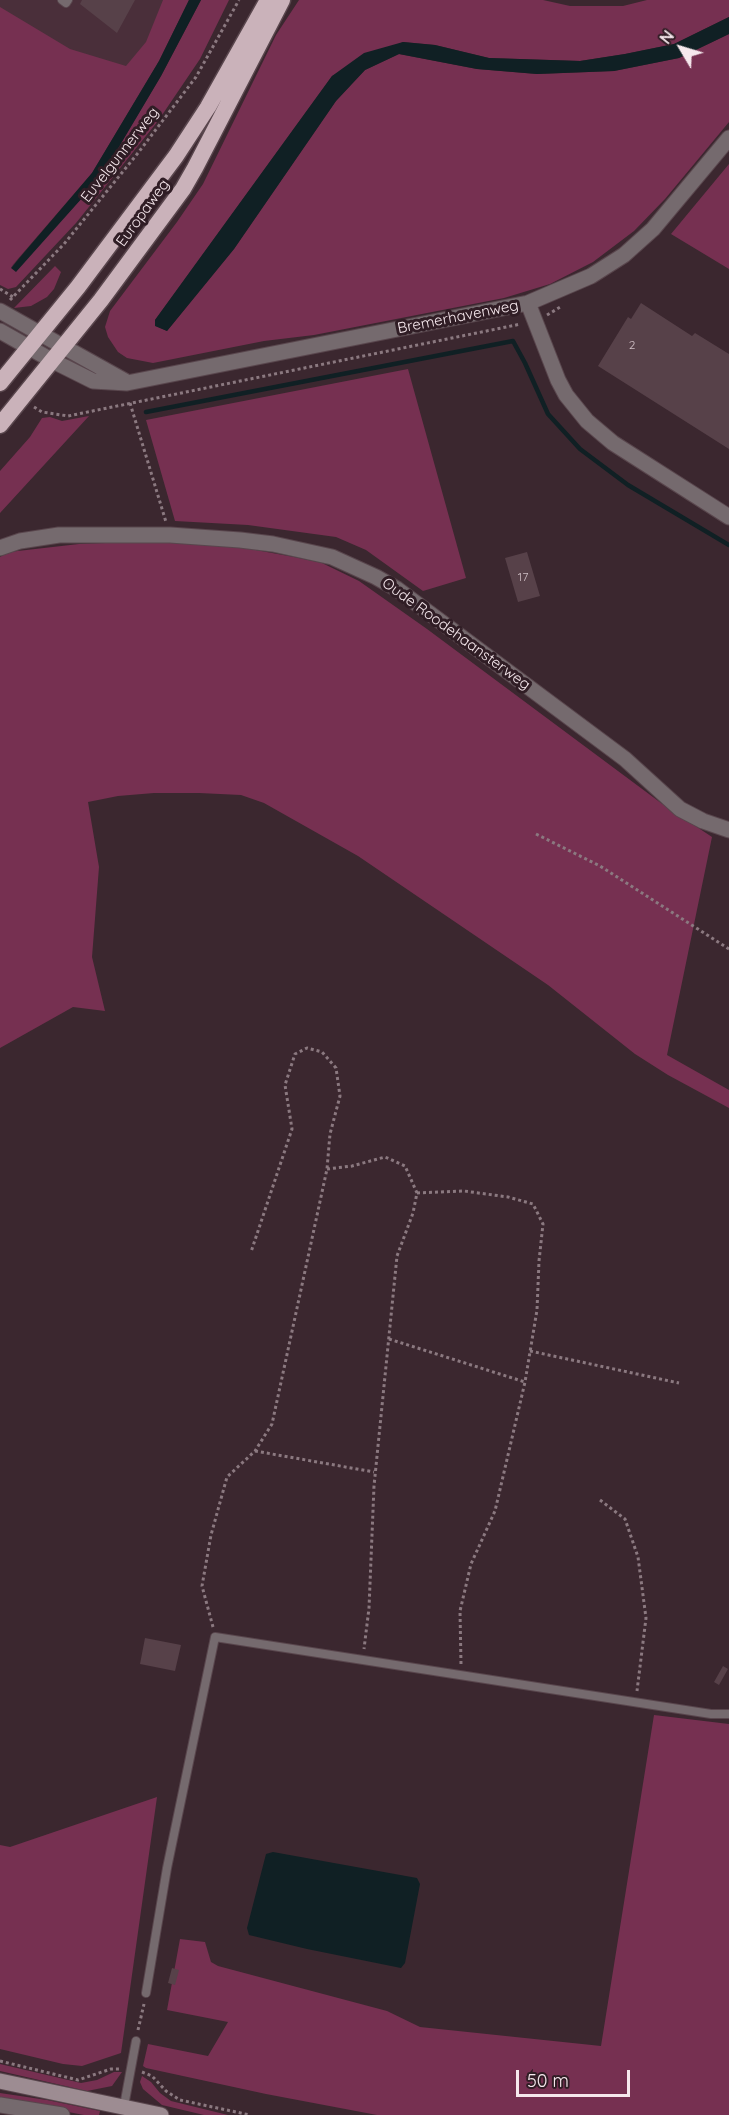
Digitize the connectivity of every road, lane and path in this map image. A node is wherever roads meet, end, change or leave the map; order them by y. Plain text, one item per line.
1 (62, 0) edge
2 (68, 0) edge
3 (239, 0) edge
4 (268, 0) edge
5 (282, 0) edge
6 (729, 138) edge
7 (0, 289) edge
8 (13, 297) junction
9 (528, 303) junction
10 (3, 307) edge
11 (0, 331) edge
12 (34, 341) junction
13 (64, 347) junction
14 (53, 361) junction
15 (0, 383) edge
16 (127, 383) junction
17 (130, 403) dead end
18 (0, 425) edge
19 (729, 517) edge
20 (170, 535) junction
21 (0, 548) edge
22 (729, 830) edge
23 (536, 834) dead end
24 (729, 949) edge
25 (327, 1169) junction
26 (417, 1193) junction
27 (251, 1252) dead end
28 (389, 1339) junction
29 (530, 1351) junction
30 (525, 1382) junction
31 (679, 1383) dead end
32 (255, 1451) junction
33 (375, 1472) junction
34 (600, 1500) dead end
35 (215, 1637) junction
36 (362, 1660) junction
37 (461, 1675) junction
38 (635, 1701) junction
39 (729, 1714) edge
40 (146, 1993) joint
41 (136, 2041) joint
42 (0, 2081) edge
43 (0, 2105) edge
44 (124, 2111) edge
45 (60, 2115) edge
46 (161, 2115) edge

1 - 2 lane
3 - 8 path, Euvelgunnerweg
4 - 12 highway, Europaweg
5 - 13 highway, Europaweg
6 - 9 street, Bremerhavenweg
7 - 8 path
8 - 10 path, Euvelgunnerweg
9 - 16 street, Bremerhavenweg
9 - 19 street
10 - 12 street
11 - 12 street
12 - 13 street
12 - 14 street, Bremerhavenweg
12 - 15 highway, Europaweg
13 - 14 highway, Europaweg
13 - 16 street
14 - 16 street, Bremerhavenweg
14 - 18 highway, Europaweg
17 - 20 path
20 - 21 street, Oude Roodehaansterweg
20 - 22 street, Oude Roodehaansterweg
23 - 24 path
25 - 26 path
25 - 27 path
25 - 32 path
26 - 28 path
26 - 29 path
28 - 30 path
28 - 33 path
29 - 30 path
29 - 31 path
30 - 37 path
32 - 33 path
32 - 35 path
33 - 36 path
34 - 38 path
35 - 36 lane
35 - 40 lane
36 - 37 lane
37 - 38 lane
38 - 39 lane
40 - 41 path
41 - 44 lane
42 - 44 main road
43 - 45 street
44 - 46 main road

